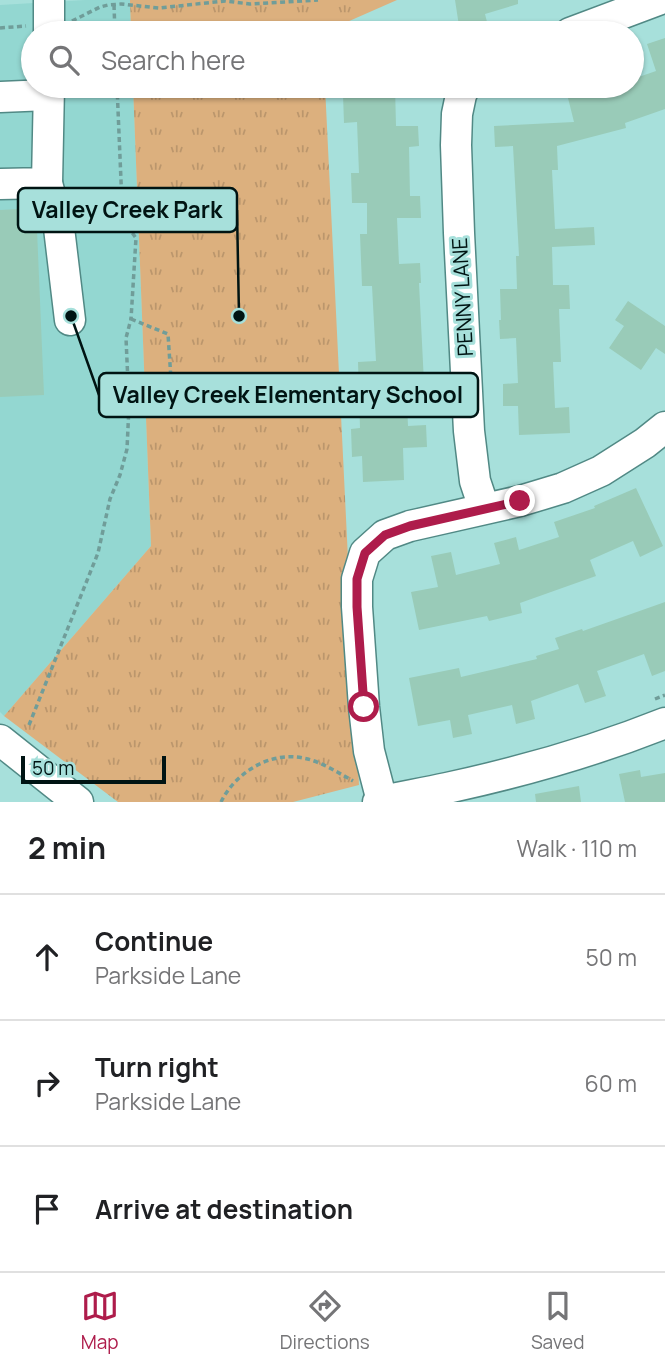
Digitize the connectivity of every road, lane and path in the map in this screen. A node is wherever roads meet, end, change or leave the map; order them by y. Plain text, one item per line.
1 (318, 0) edge
2 (658, 0) edge
3 (114, 5) junction
4 (49, 19) edge
5 (115, 21) edge
6 (602, 21) edge
7 (21, 24) edge
8 (0, 27) edge
9 (21, 94) edge
10 (0, 97) edge
11 (48, 98) edge
12 (118, 98) edge
13 (460, 98) edge
14 (47, 183) junction
15 (0, 184) edge
16 (131, 319) junction
17 (70, 320) dead end
18 (129, 406) junction
19 (665, 427) edge
20 (484, 508) junction
21 (665, 695) edge
22 (660, 711) edge
23 (29, 724) dead end
24 (0, 740) edge
25 (379, 794) edge
26 (78, 802) edge
27 (221, 802) edge

1 - 3 path
2 - 6 street
3 - 4 path
3 - 5 path
7 - 8 path
9 - 10 street
11 - 14 street
12 - 16 path
13 - 20 street, PENNY LANE
14 - 15 street
14 - 17 street
16 - 18 path
16 - 18 path
18 - 23 path
19 - 20 street
20 - 25 street
21 - 22 path
22 - 25 street
24 - 26 street
25 - 27 path

